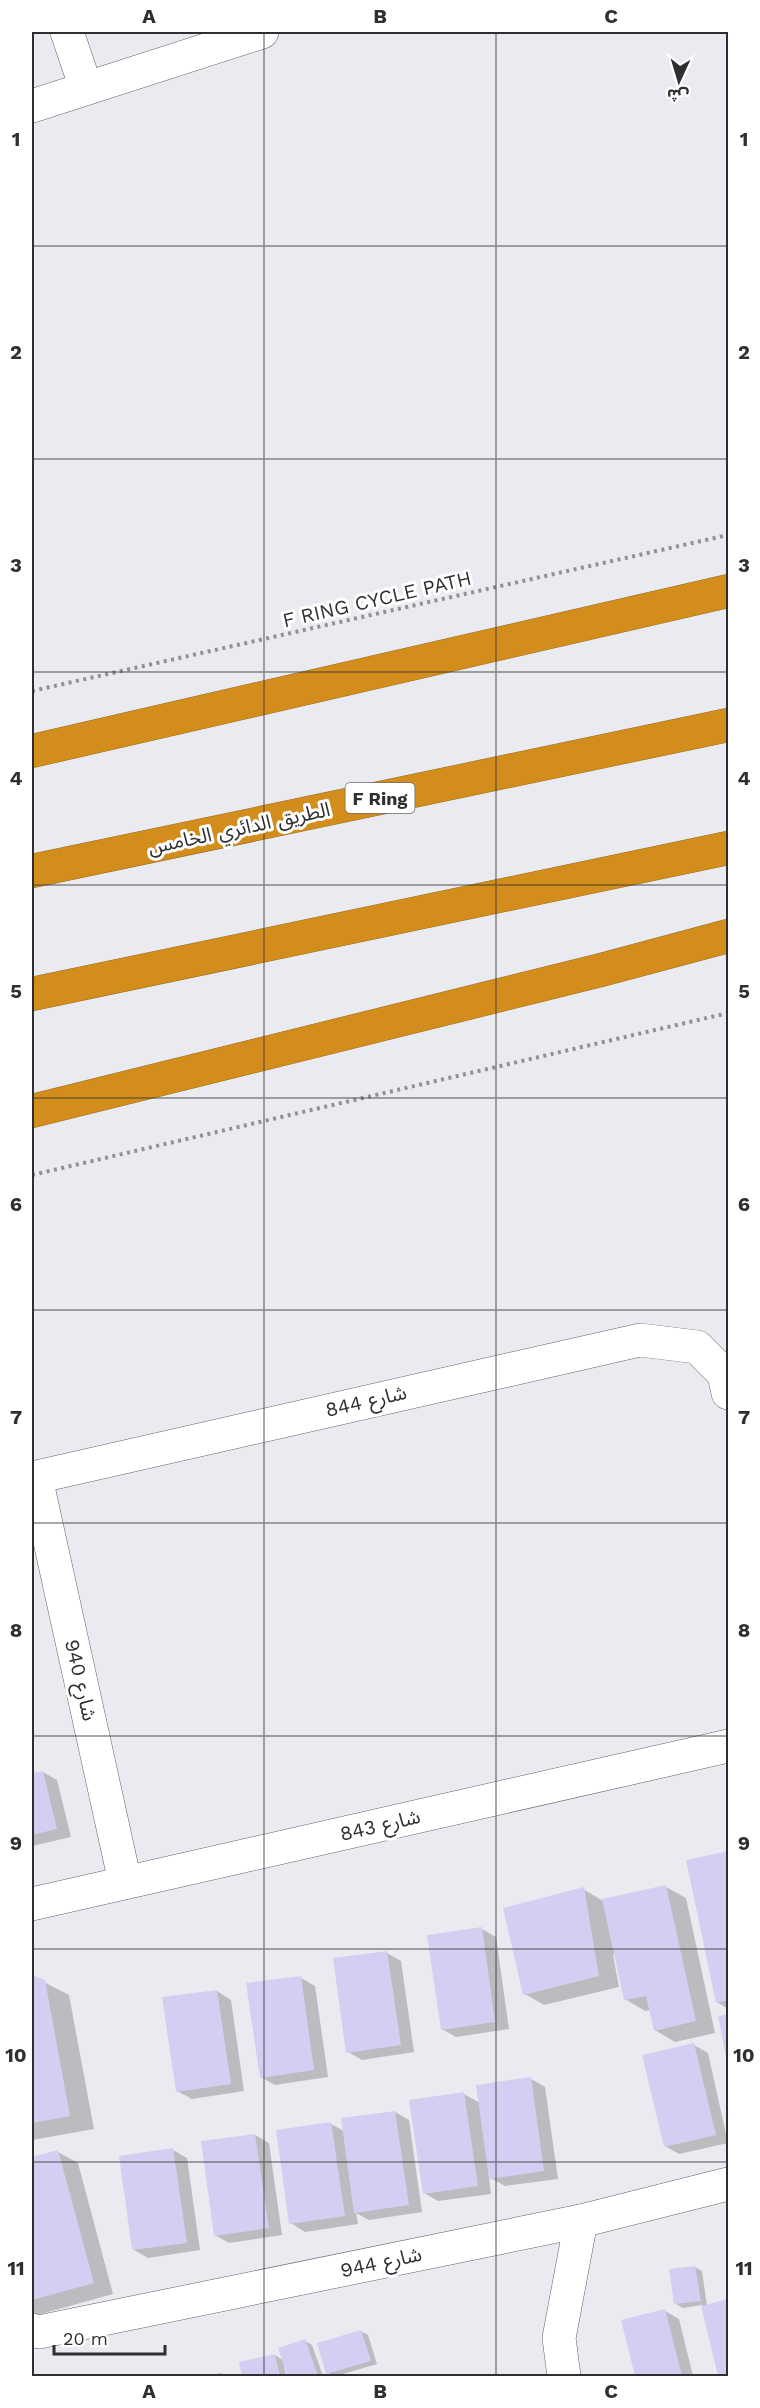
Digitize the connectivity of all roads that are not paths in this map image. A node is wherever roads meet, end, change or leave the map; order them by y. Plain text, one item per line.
1 (67, 32) edge
2 (262, 32) edge
3 (86, 88) junction
4 (32, 106) edge
5 (729, 591) edge
6 (729, 603) edge
7 (596, 622) junction
8 (729, 725) edge
9 (32, 751) edge
10 (729, 848) edge
11 (32, 871) edge
12 (729, 936) edge
13 (729, 959) edge
14 (601, 970) junction
15 (32, 994) edge
16 (32, 1111) edge
17 (728, 1391) edge
18 (34, 1478) edge
19 (729, 1746) edge
20 (126, 1882) junction
21 (32, 1904) edge
22 (729, 2184) edge
23 (581, 2221) junction
24 (32, 2330) edge
25 (564, 2376) edge

1 - 3 street
2 - 3 street
3 - 4 street
5 - 7 highway
6 - 7 highway
7 - 9 highway
8 - 11 highway, الطريق الدائري الخامس / F Ring
10 - 15 highway
12 - 14 highway
13 - 14 highway
14 - 16 highway
17 - 18 street, شارع 844
18 - 20 street, شارع 940
19 - 20 street, شارع 843
20 - 21 street, شارع 843
22 - 23 street, شارع 944
23 - 24 street, شارع 944
23 - 25 street

